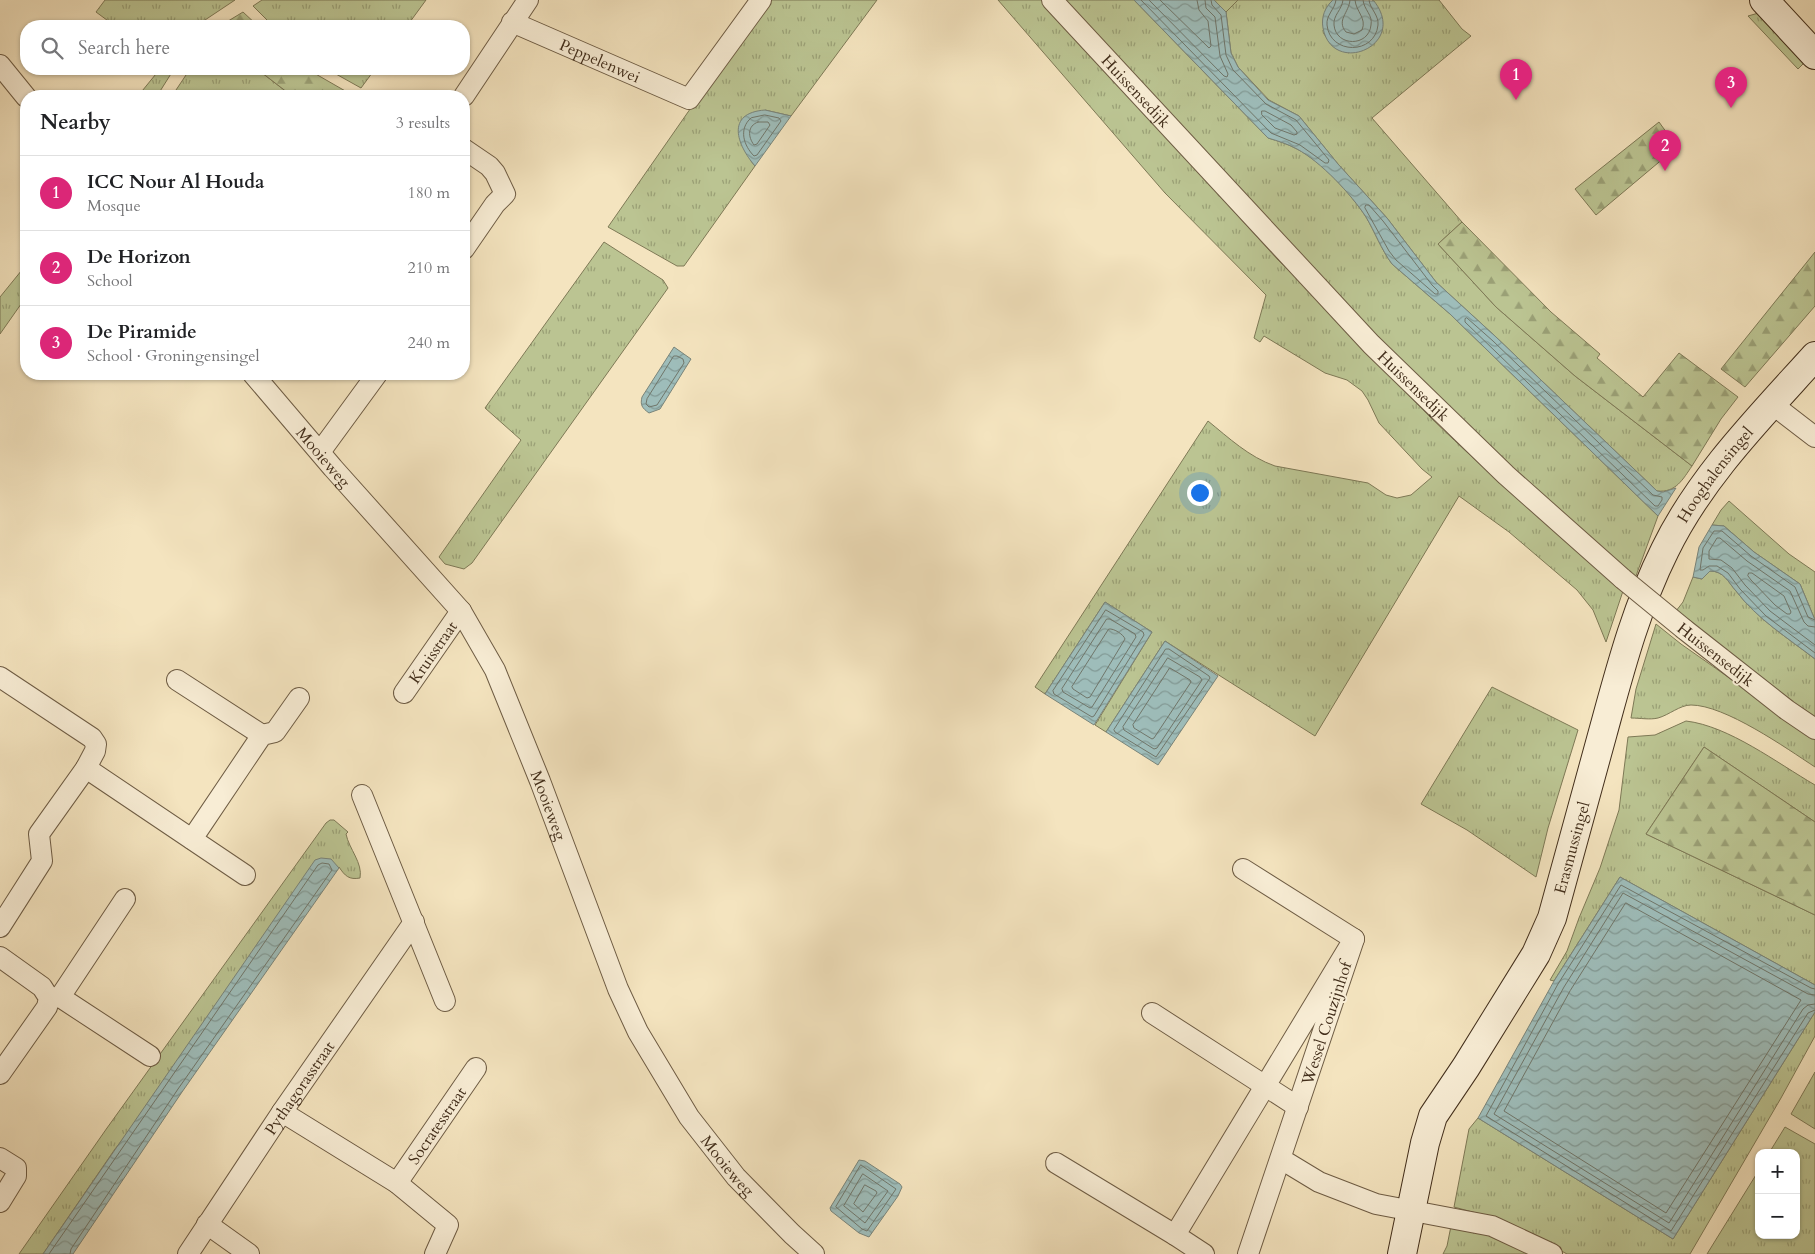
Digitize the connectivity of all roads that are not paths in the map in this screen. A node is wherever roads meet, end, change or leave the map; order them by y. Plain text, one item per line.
1 (528, 0) edge
2 (761, 0) edge
3 (1052, 0) edge
4 (1764, 0) edge
5 (1789, 0) edge
6 (512, 22) junction
7 (1815, 29) edge
8 (1815, 55) edge
9 (0, 65) edge
10 (20, 90) edge
11 (468, 90) edge
12 (470, 152) edge
13 (470, 240) edge
14 (1815, 356) edge
15 (258, 380) edge
16 (373, 380) edge
17 (1772, 404) junction
18 (1815, 437) edge
19 (320, 452) junction
20 (461, 611) junction
21 (1638, 611) joint
22 (0, 677) edge
23 (177, 680) dead end
24 (404, 693) dead end
25 (299, 698) dead end
26 (1815, 729) edge
27 (262, 736) junction
28 (86, 768) junction
29 (362, 795) dead end
30 (192, 839) junction
31 (1243, 869) dead end
32 (245, 875) dead end
33 (125, 900) dead end
34 (414, 922) junction
35 (0, 927) edge
36 (1354, 939) junction
37 (0, 957) edge
38 (55, 998) junction
39 (445, 1001) dead end
40 (1152, 1013) dead end
41 (150, 1056) dead end
42 (476, 1068) dead end
43 (0, 1074) edge
44 (1264, 1087) junction
45 (1298, 1107) junction
46 (282, 1112) junction
47 (0, 1158) edge
48 (1281, 1159) junction
49 (1056, 1163) dead end
50 (398, 1183) junction
51 (0, 1202) edge
52 (1420, 1212) junction
53 (207, 1224) junction
54 (1175, 1235) junction
55 (188, 1254) edge
56 (249, 1254) edge
57 (435, 1254) edge
58 (814, 1254) edge
59 (1204, 1254) edge
60 (1248, 1254) edge
61 (1402, 1254) edge
62 (1419, 1254) edge
63 (1552, 1254) edge

1 - 6 street
2 - 6 street, Peppelenwei
3 - 26 street, Huissensedijk, bridge
4 - 8 street
5 - 7 street
6 - 11 street
9 - 10 street
12 - 13 street
14 - 17 street, Hooghalensingel
15 - 19 street, Mooieweg
16 - 19 street
17 - 18 street
17 - 21 street, Hooghalensingel
19 - 20 street, Mooieweg
20 - 24 street, Kruisstraat
20 - 58 street, Mooieweg
21 - 52 street, Erasmussingel
22 - 28 street
23 - 27 street
25 - 27 street
27 - 30 street
28 - 30 street
28 - 35 street
29 - 34 street
30 - 32 street
31 - 36 street, Wessel Couzijnhof
33 - 38 street
34 - 39 street
34 - 46 street, Pythagorasstraat
36 - 44 street, Wessel Couzijnhof
36 - 45 street, Wessel Couzijnhof
37 - 38 street
38 - 41 street
38 - 43 street
40 - 44 street, Wessel Couzijnhof
42 - 50 street, Socratesstraat
44 - 45 street, Wessel Couzijnhof
44 - 54 street, Wessel Couzijnhof
45 - 48 street, Wessel Couzijnhof
46 - 50 street
46 - 53 street, Pythagorasstraat
47 - 51 street
48 - 52 street
48 - 60 street, Wessel Couzijnhof
49 - 54 street
50 - 57 street
52 - 61 street, Erasmussingel
52 - 62 street, Erasmussingel
52 - 63 street
53 - 55 street, Pythagorasstraat
53 - 56 street
54 - 59 street

